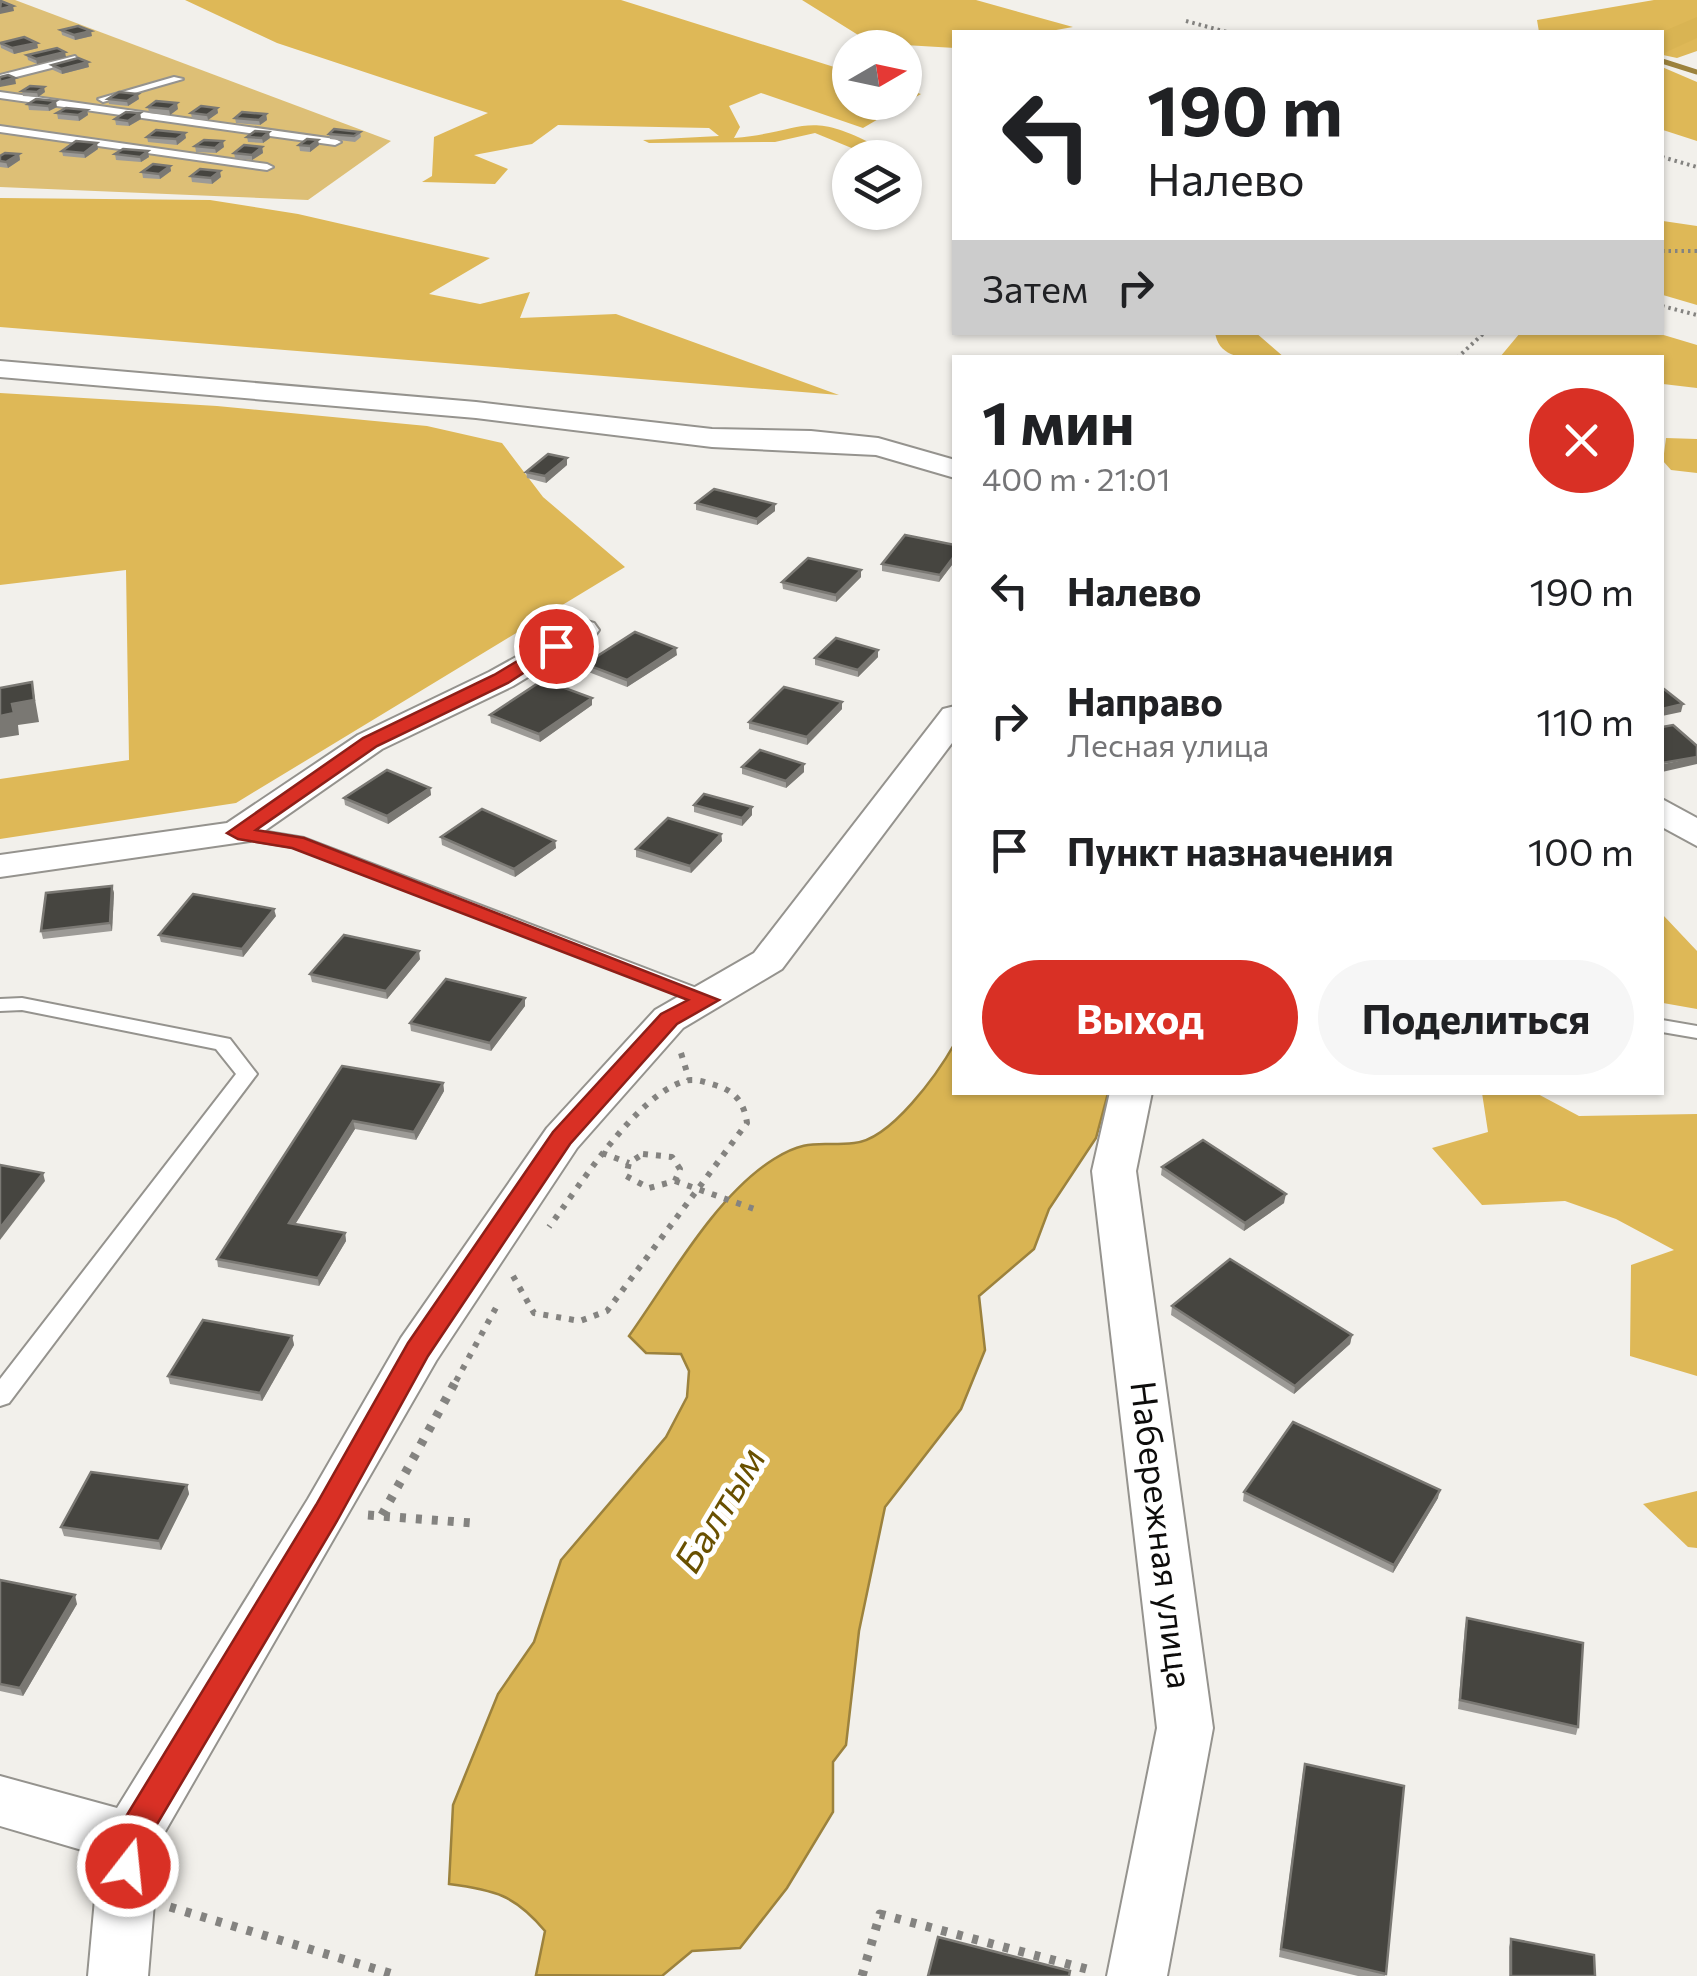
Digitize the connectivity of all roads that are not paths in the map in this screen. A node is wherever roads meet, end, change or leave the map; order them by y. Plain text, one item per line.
1 (75, 59) edge
2 (0, 78) edge
3 (178, 79) dead end
4 (0, 95) edge
5 (77, 106) junction
6 (0, 130) edge
7 (335, 142) edge
8 (267, 167) dead end
9 (0, 368) edge
10 (952, 468) edge
11 (583, 630) dead end
12 (952, 720) edge
13 (1664, 811) edge
14 (238, 833) junction
15 (1697, 835) edge
16 (0, 866) edge
17 (708, 1000) junction
18 (0, 1006) edge
19 (1664, 1026) edge
20 (1697, 1032) edge
21 (1130, 1095) edge
22 (0, 1397) edge
23 (0, 1801) edge
24 (128, 1866) junction
25 (118, 1976) edge
26 (1137, 1976) edge

1 - 2 lane
3 - 5 lane
4 - 5 lane
5 - 7 lane
6 - 8 lane
9 - 10 street
11 - 14 street
12 - 17 street
13 - 15 street
14 - 16 street
14 - 17 lane
17 - 24 street
18 - 22 lane
19 - 20 lane
21 - 26 street, Набережная улица
23 - 24 street
24 - 25 street

